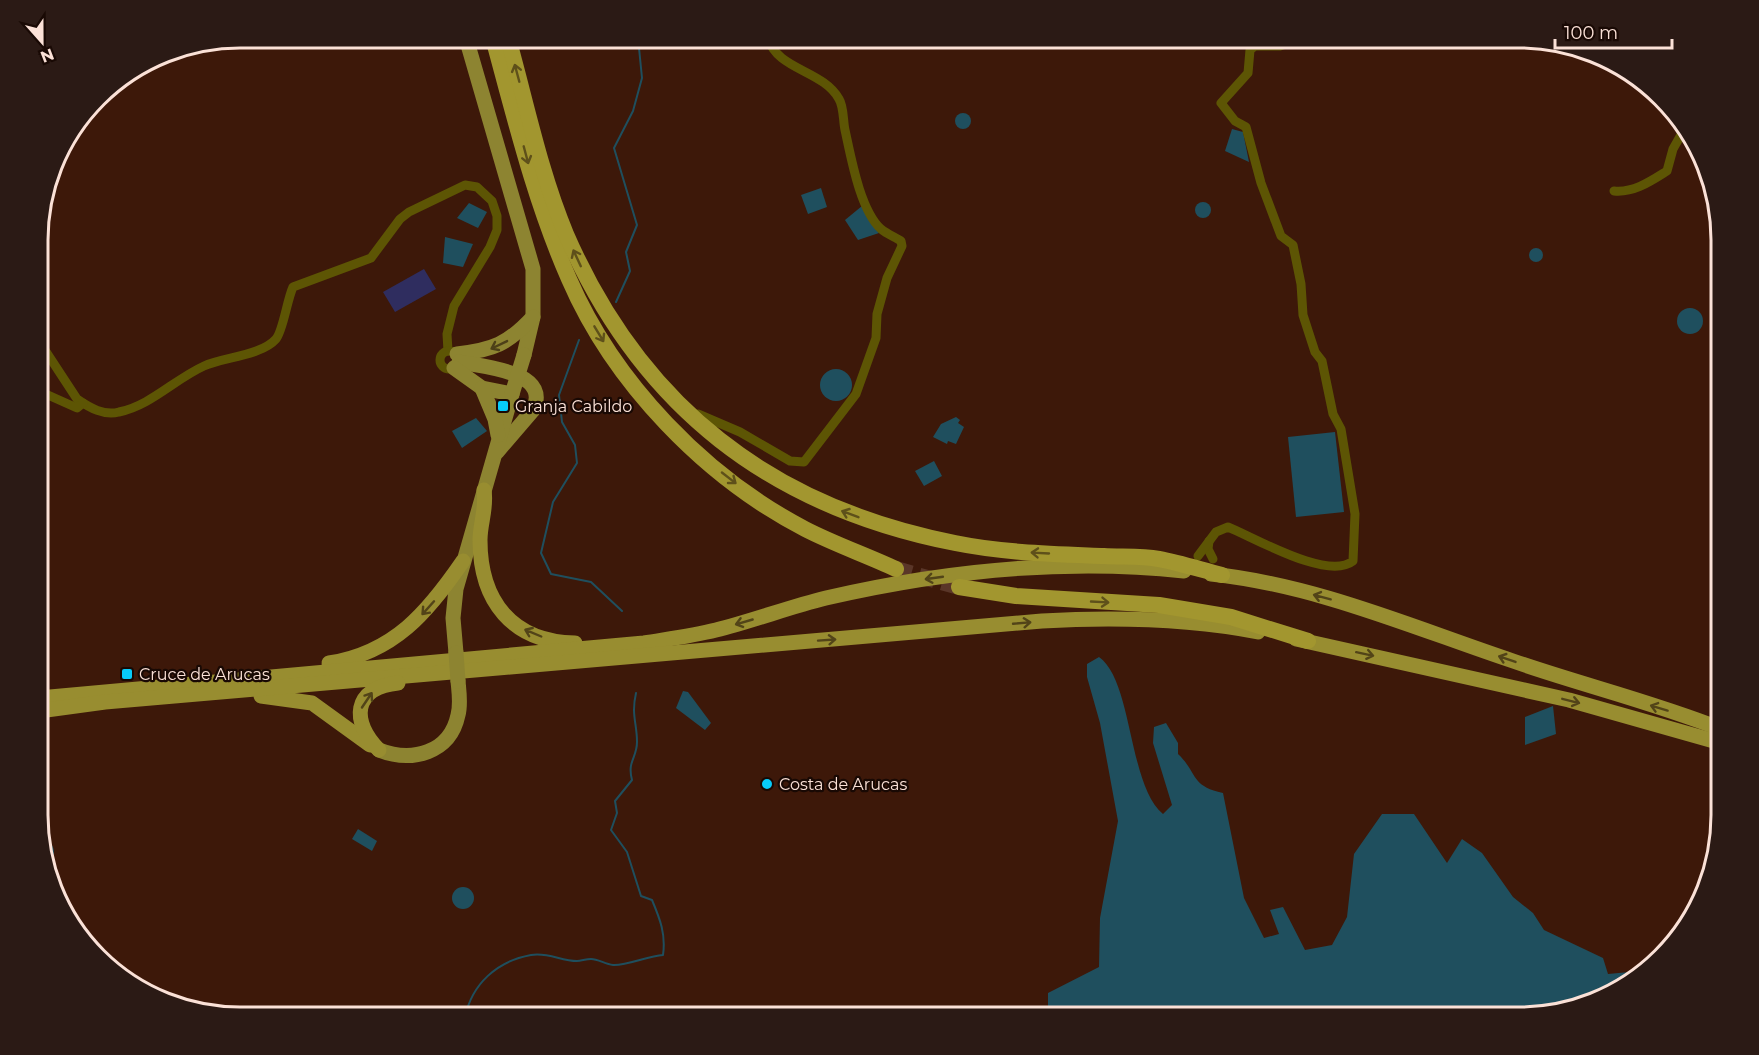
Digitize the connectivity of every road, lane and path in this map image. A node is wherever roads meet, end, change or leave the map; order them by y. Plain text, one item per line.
1 (469, 48) edge
2 (496, 48) edge
3 (511, 48) edge
4 (771, 48) edge
5 (1253, 48) edge
6 (1680, 136) edge
7 (1614, 191) dead end
8 (589, 283) junction
9 (533, 317) junction
10 (48, 354) edge
11 (454, 359) junction
12 (482, 388) junction
13 (512, 394) junction
14 (48, 395) edge
15 (80, 401) junction
16 (733, 436) joint
17 (499, 438) junction
18 (495, 454) junction
19 (484, 490) junction
20 (1209, 541) junction
21 (1198, 556) dead end
22 (1213, 559) dead end
23 (463, 561) junction
24 (896, 569) tunnel mouth
25 (1222, 575) junction
26 (959, 587) tunnel mouth
27 (1308, 641) junction
28 (608, 652) junction
29 (263, 677) junction
30 (219, 692) junction
31 (48, 697) edge
32 (48, 710) edge
33 (1655, 723) junction
34 (1711, 726) edge
35 (1711, 740) edge
36 (1711, 747) edge
37 (379, 750) junction

1 - 9 main road
2 -> 24 highway
8 -> 3 highway
4 - 16 street
5 - 20 street
6 - 7 street
8 - 16 highway
25 -> 8 highway
9 -> 11 main road
9 - 13 main road, bridge
10 - 15 street
11 - 12 main road
11 - 15 street
11 - 18 main road
12 - 13 main road
12 - 17 main road
13 - 17 main road
14 - 15 street
17 - 18 main road
18 - 19 main road
19 - 23 main road
28 -> 19 highway
20 - 21 street
20 - 22 street
23 -> 29 highway
23 - 37 main road, bridge
25 -> 28 highway
34 -> 25 highway
26 -> 27 highway
28 -> 27 highway
27 -> 33 highway
28 - 29 highway
28 - 30 highway
37 -> 28 highway
29 - 31 highway
30 - 32 highway
30 - 37 highway
33 - 35 highway
33 - 36 street

